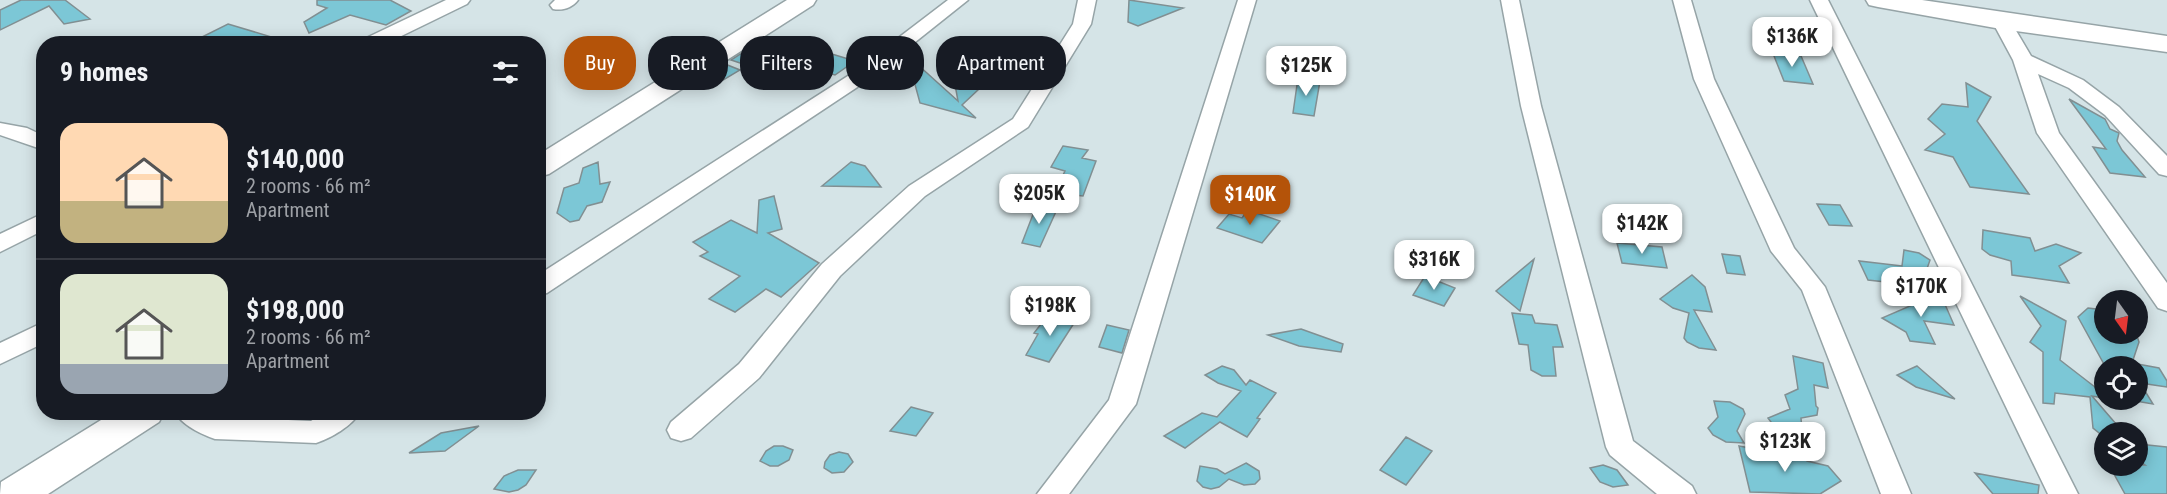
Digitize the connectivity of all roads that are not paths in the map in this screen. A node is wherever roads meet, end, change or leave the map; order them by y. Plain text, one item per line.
1 (461, 0) edge
2 (804, 0) edge
3 (959, 0) edge
4 (1087, 0) edge
5 (1247, 0) edge
6 (1510, 0) edge
7 (1682, 0) edge
8 (1819, 0) edge
9 (1878, 0) edge
10 (2001, 21) junction
11 (386, 36) edge
12 (2167, 44) edge
13 (2024, 60) junction
14 (6, 135) edge
15 (36, 142) edge
16 (546, 163) edge
17 (2167, 169) edge
18 (36, 224) edge
19 (0, 244) edge
20 (546, 282) edge
21 (2167, 302) edge
22 (36, 335) edge
23 (0, 355) edge
24 (132, 420) edge
25 (202, 420) edge
26 (334, 420) edge
27 (681, 430) dead end
28 (16, 494) edge
29 (1052, 494) edge
30 (1681, 494) edge
31 (1896, 494) edge
32 (2063, 494) edge

1 - 11 street
2 - 16 street
3 - 20 street
4 - 27 street
5 - 29 street
6 - 30 street
7 - 31 street
8 - 32 street
9 - 10 street
10 - 12 street
10 - 13 street
13 - 17 street
13 - 21 street
14 - 15 street
18 - 19 street
22 - 23 street
24 - 28 street
25 - 26 street

